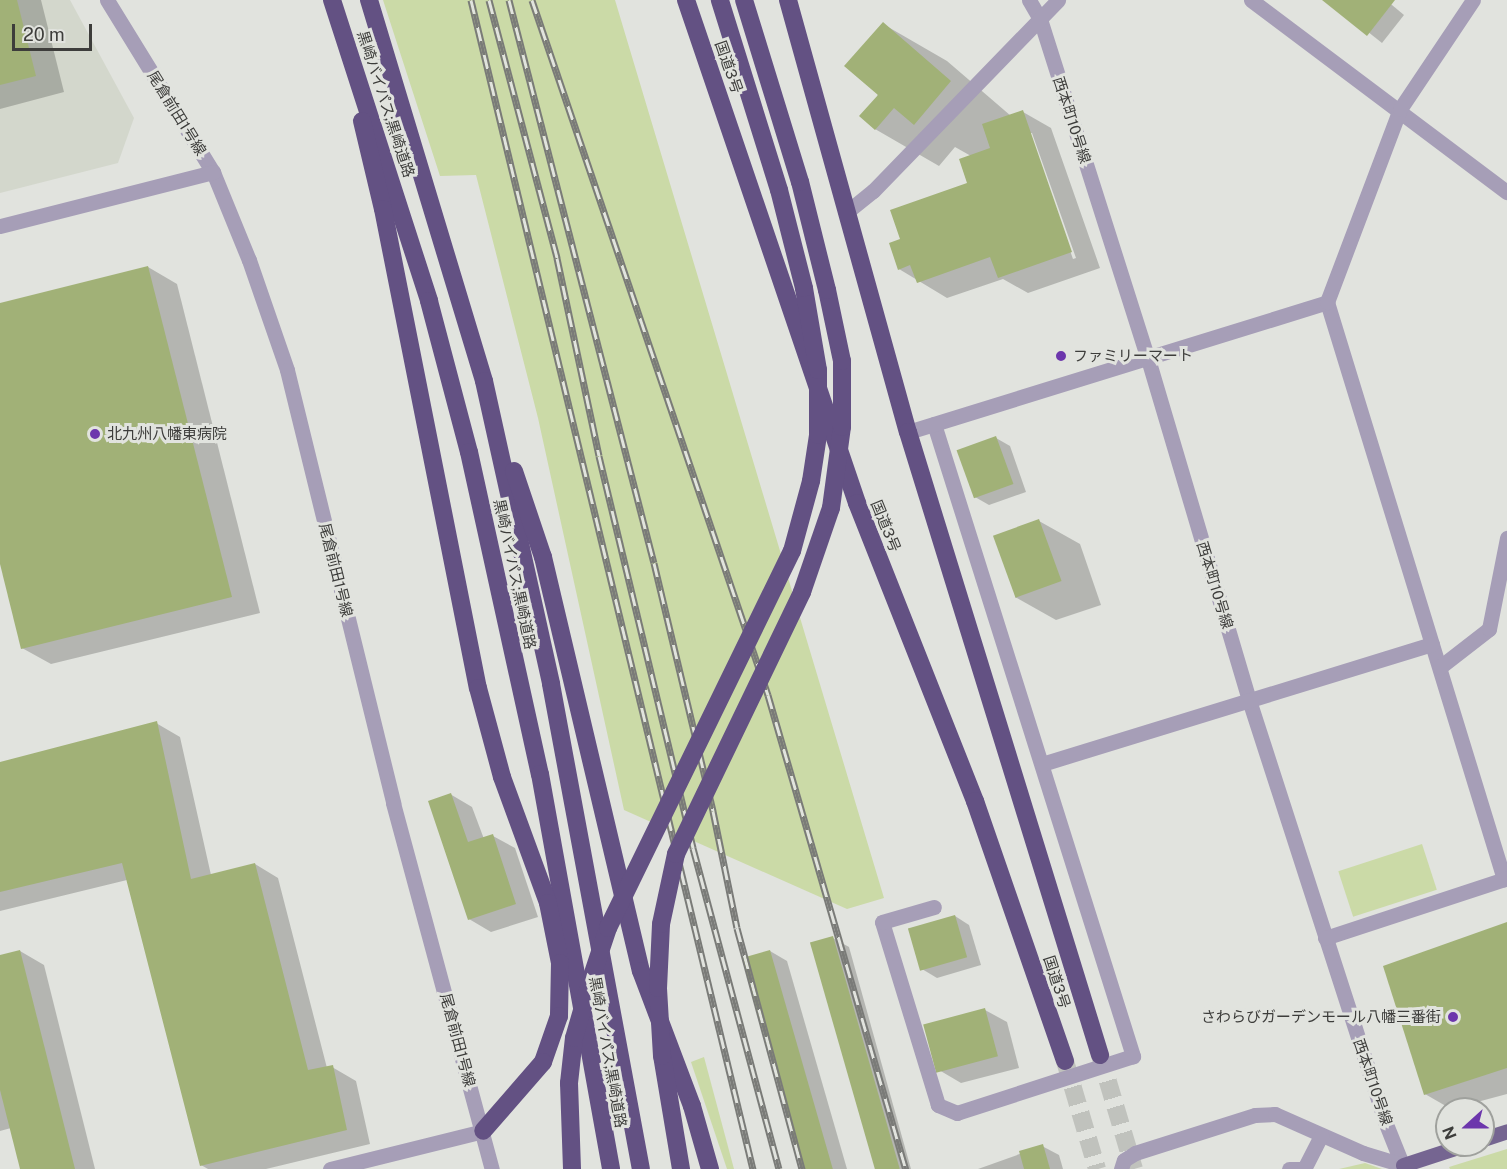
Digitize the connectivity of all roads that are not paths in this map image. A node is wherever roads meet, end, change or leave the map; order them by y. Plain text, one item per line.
1 (107, 0) edge
2 (332, 0) edge
3 (369, 0) edge
4 (686, 0) edge
5 (720, 0) edge
6 (744, 0) edge
7 (788, 0) edge
8 (1029, 0) edge
9 (1058, 0) edge
10 (1251, 0) edge
11 (1473, 0) edge
12 (1040, 19) junction
13 (1400, 109) junction
14 (213, 172) junction
15 (1507, 192) edge
16 (848, 211) junction
17 (0, 226) edge
18 (1327, 302) junction
19 (1148, 359) junction
20 (484, 381) junction
21 (934, 424) junction
22 (908, 432) junction
23 (1507, 538) edge
24 (1432, 644) junction
25 (1440, 667) junction
26 (1249, 700) junction
27 (1042, 764) junction
28 (1505, 879) edge
29 (934, 907) dead end
30 (1326, 938) junction
31 (1100, 1055) tunnel mouth
32 (1065, 1061) tunnel mouth
33 (483, 1131) junction
34 (1322, 1135) junction
35 (1435, 1155) edge
36 (1403, 1167) edge
37 (330, 1169) edge
38 (492, 1169) edge
39 (572, 1169) edge
40 (611, 1169) edge
41 (641, 1169) edge
42 (681, 1169) edge
43 (710, 1169) edge
44 (1121, 1169) edge
45 (1289, 1169) edge
46 (1303, 1169) edge

1 - 14 street, 尾倉前田1号線
2 - 33 highway
2 - 40 highway, 黒崎バイパス;黒崎道路
3 - 20 highway, 黒崎バイパス;黒崎道路
4 - 32 highway, 国道3号
5 - 39 highway, bridge
6 - 42 highway, bridge
7 - 16 highway, 国道3号
8 - 12 street, 西本町10号線
9 - 12 street
10 - 13 street
11 - 13 street
12 - 16 street
12 - 19 street, 西本町10号線
13 - 15 street
13 - 18 street
14 - 17 street
14 - 33 street, 尾倉前田1号線
16 - 22 highway, 国道3号
18 - 19 street
18 - 24 street
19 - 21 street
19 - 26 street, 西本町10号線
20 - 41 highway, 黒崎バイパス;黒崎道路
20 - 43 highway
21 - 22 street
21 - 27 street
22 - 31 highway, 国道3号
23 - 25 street
24 - 25 street
24 - 26 street
25 - 28 street
26 - 27 street
26 - 30 street, 西本町10号線
27 - 29 street
28 - 30 street
30 - 36 street, 西本町10号線
33 - 37 street
33 - 38 street, 尾倉前田1号線
34 - 36 street
34 - 44 street
34 - 46 street
35 - 36 main road
45 - 46 street

